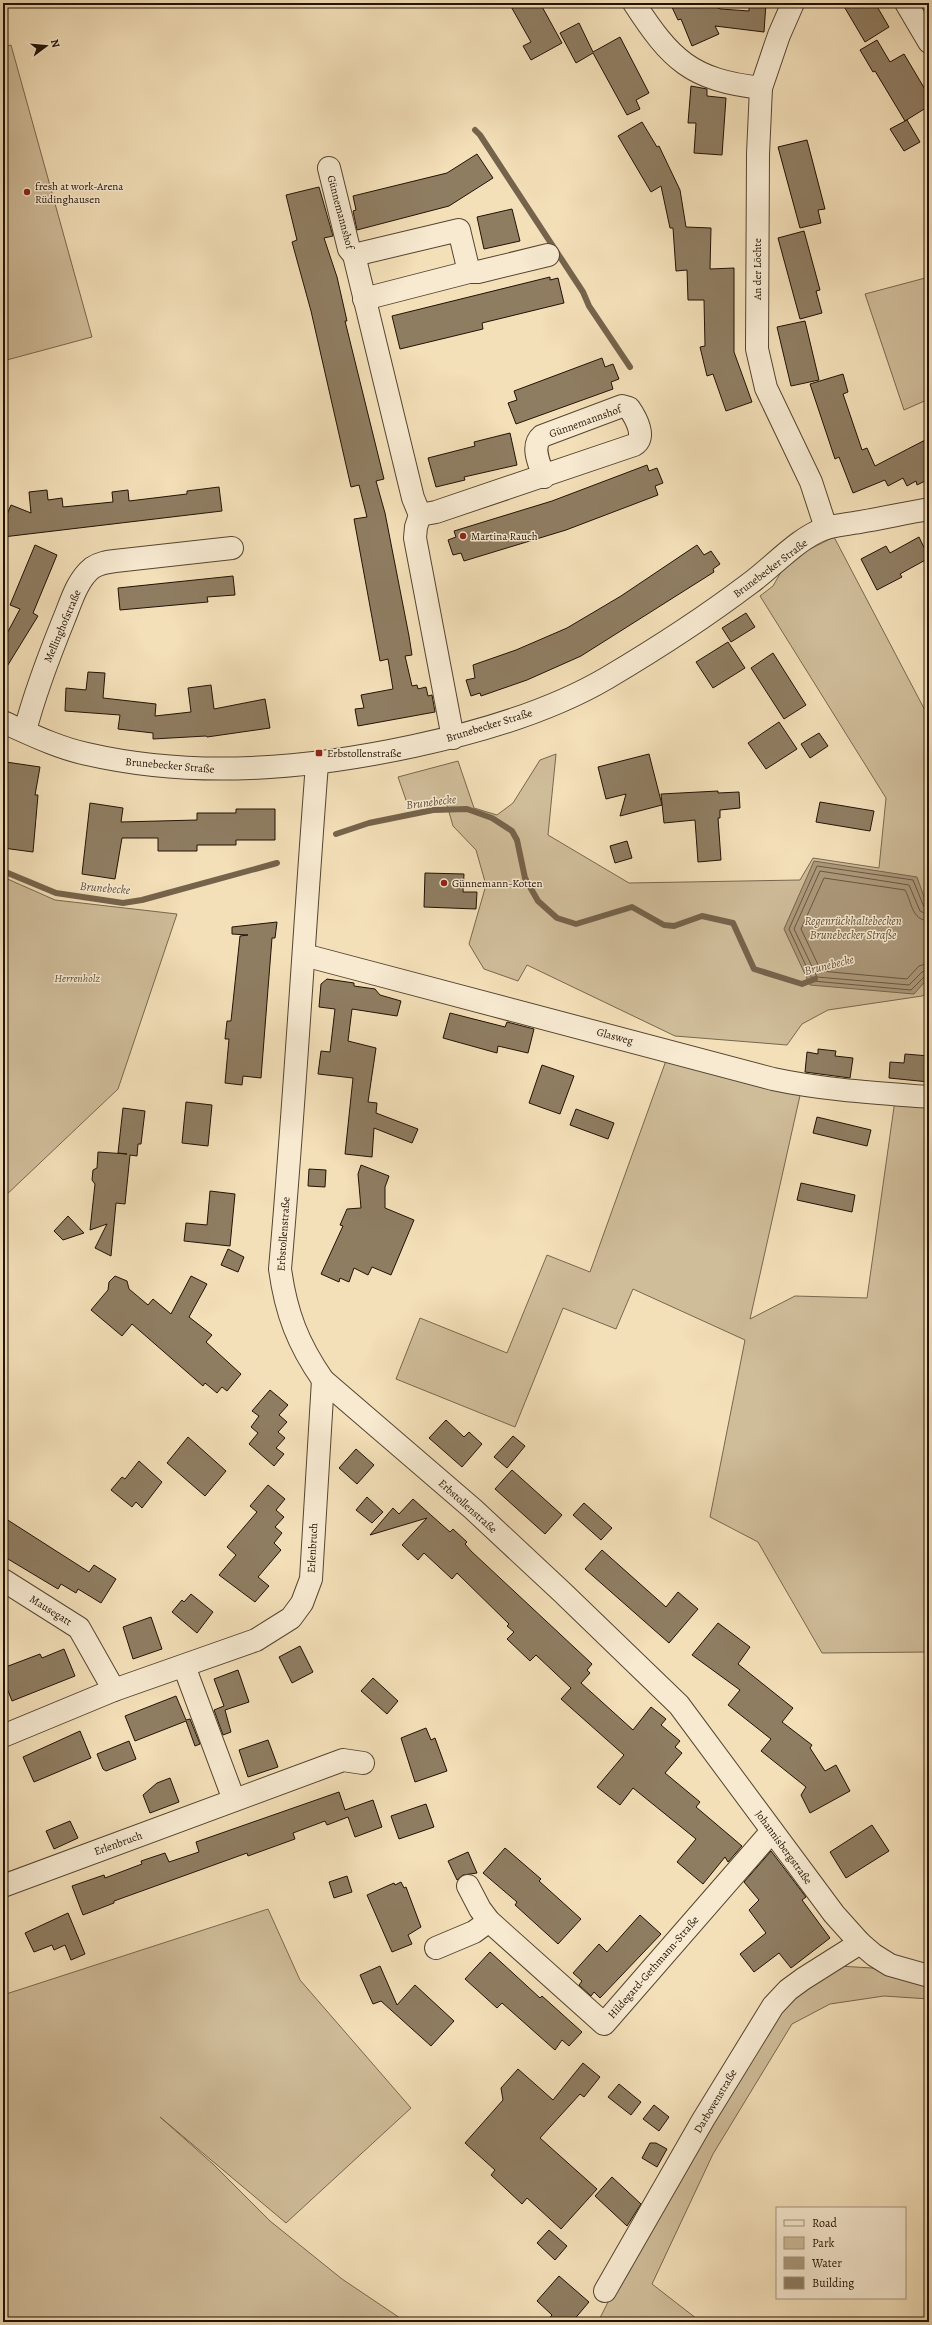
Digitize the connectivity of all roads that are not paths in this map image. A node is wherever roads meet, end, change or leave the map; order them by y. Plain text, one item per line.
1 (634, 3) edge
2 (793, 3) edge
3 (906, 3) edge
4 (929, 42) edge
5 (761, 88) junction
6 (329, 168) dead end
7 (548, 255) dead end
8 (354, 256) junction
9 (469, 272) junction
10 (364, 299) junction
11 (544, 477) dead end
12 (929, 509) edge
13 (420, 515) junction
14 (826, 528) junction
15 (232, 548) dead end
16 (3, 722) edge
17 (25, 731) junction
18 (453, 738) junction
19 (317, 764) junction
20 (304, 955) junction
21 (929, 1097) edge
22 (324, 1380) junction
23 (3, 1580) edge
24 (184, 1666) junction
25 (663, 1689) joint
26 (114, 1690) junction
27 (3, 1736) edge
28 (363, 1763) dead end
29 (234, 1800) junction
30 (772, 1831) junction
31 (3, 1886) edge
32 (468, 1886) dead end
33 (489, 1921) junction
34 (860, 1943) junction
35 (436, 1948) dead end
36 (929, 1976) edge
37 (605, 2291) dead end

1 - 5 street
2 - 5 street, An der Löchte
3 - 4 street
5 - 14 street, An der Löchte
6 - 8 street, Günnemannshof
7 - 9 street
8 - 9 street, Günnemannshof
8 - 10 street, Günnemannshof
9 - 10 street
10 - 13 street, Günnemannshof
11 - 13 street
12 - 14 street, Brunebecker Straße
13 - 18 street
14 - 18 street, Brunebecker Straße
15 - 17 street, Mellinghofstraße
16 - 17 street, Brunebecker Straße
17 - 19 street, Brunebecker Straße
18 - 19 street, Brunebecker Straße
19 - 20 street, Erbstollenstraße
20 - 21 street, Glasweg
20 - 22 street, Erbstollenstraße
22 - 24 street, Erlenbruch
22 - 25 street, Erbstollenstraße
23 - 26 street, Mausegatt
24 - 26 street, Erlenbruch
24 - 29 street
25 - 30 street, Johannisbergstraße
26 - 27 street, Erlenbruch
28 - 29 street, Erlenbruch
29 - 31 street, Erlenbruch
30 - 33 street, Hildegard-Gethmann-Straße
30 - 34 street, Johannisbergstraße
32 - 33 street, Hildegard-Gethmann-Straße
33 - 35 street
34 - 36 street, Johannisbergstraße
34 - 37 street, Darbovenstraße

